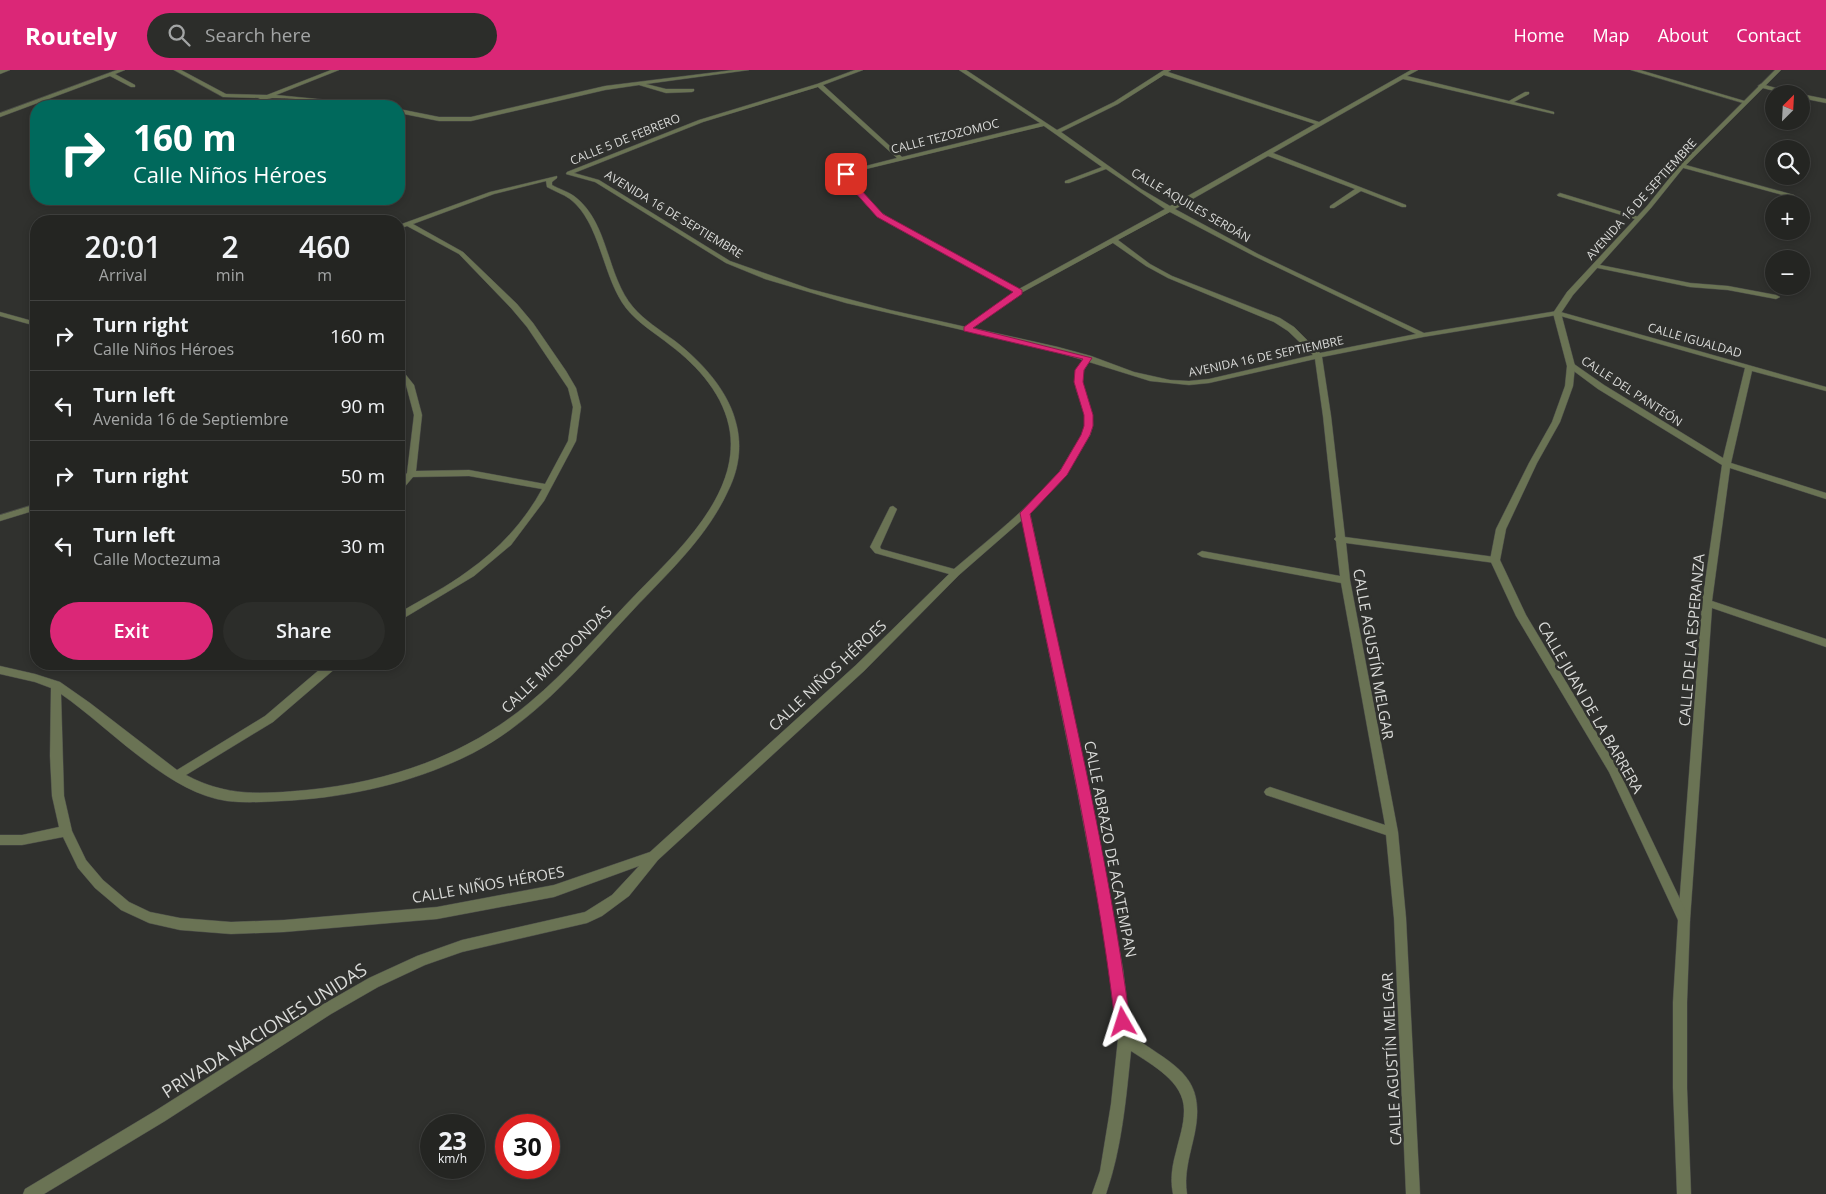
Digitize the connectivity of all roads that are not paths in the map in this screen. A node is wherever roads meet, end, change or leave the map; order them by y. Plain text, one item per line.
1 (8, 70) edge
2 (122, 70) edge
3 (177, 70) edge
4 (336, 70) edge
5 (746, 70) edge
6 (860, 70) edge
7 (962, 70) edge
8 (1415, 70) edge
9 (1634, 70) edge
10 (1778, 70) edge
11 (1166, 71) edge
12 (0, 72) edge
13 (110, 74) junction
14 (1403, 77) junction
15 (636, 83) junction
16 (819, 85) junction
17 (133, 86) dead end
18 (1760, 86) junction
19 (1765, 87) edge
20 (692, 90) dead end
21 (1527, 92) dead end
22 (269, 96) junction
23 (1810, 98) edge
24 (40, 100) edge
25 (261, 100) edge
26 (309, 100) edge
27 (1826, 101) edge
28 (1511, 102) junction
29 (1745, 102) junction
30 (30, 104) edge
31 (405, 112) edge
32 (1552, 113) dead end
33 (0, 115) edge
34 (1044, 124) junction
35 (1320, 124) junction
36 (1057, 132) junction
37 (1267, 153) junction
38 (901, 159) junction
39 (1682, 166) junction
40 (1106, 168) junction
41 (569, 174) junction
42 (554, 177) junction
43 (1067, 182) dead end
44 (1360, 189) junction
45 (1560, 195) dead end
46 (1788, 195) edge
47 (1404, 206) dead end
48 (1332, 208) dead end
49 (1170, 209) junction
50 (1637, 218) junction
51 (405, 225) edge
52 (405, 227) edge
53 (1114, 240) junction
54 (1595, 266) junction
55 (1019, 292) junction
56 (1776, 297) dead end
57 (1557, 313) junction
58 (0, 314) edge
59 (30, 322) edge
60 (967, 329) junction
61 (1423, 335) junction
62 (1318, 356) junction
63 (1088, 358) junction
64 (1571, 366) junction
65 (1749, 367) junction
66 (405, 379) edge
67 (1826, 389) edge
68 (1726, 464) junction
69 (411, 474) junction
70 (405, 481) edge
71 (548, 487) junction
72 (1826, 496) edge
73 (30, 509) edge
74 (894, 509) dead end
75 (1025, 513) junction
76 (0, 518) edge
77 (1339, 539) junction
78 (1202, 554) dead end
79 (1495, 560) junction
80 (956, 572) junction
81 (1345, 580) junction
82 (1707, 603) junction
83 (405, 613) edge
84 (1826, 643) edge
85 (0, 670) edge
86 (326, 670) edge
87 (56, 685) junction
88 (177, 775) junction
89 (1270, 792) dead end
90 (66, 831) junction
91 (1392, 832) junction
92 (0, 840) edge
93 (654, 856) junction
94 (1684, 920) junction
95 (1124, 1040) junction
96 (30, 1194) edge
97 (1099, 1194) edge
98 (1180, 1194) edge
99 (1413, 1194) edge
100 (1684, 1194) edge

1 - 12 street
2 - 13 street
3 - 22 street
4 - 22 street
5 - 15 street
6 - 16 street, CALLE 5 DE FEBRERO
7 - 34 street, CALLE AQUILES SERDÁN
8 - 14 street
9 - 29 street
10 - 18 street, AVENIDA 16 DE SEPTIEMBRE
11 - 35 street
11 - 36 street
13 - 17 street
13 - 24 street
14 - 28 street
14 - 35 street
15 - 20 street
15 - 31 street
16 - 38 street
16 - 41 street, CALLE 5 DE FEBRERO
18 - 19 street
18 - 29 street, AVENIDA 16 DE SEPTIEMBRE
21 - 28 street
22 - 25 street
22 - 26 street
23 - 27 street
28 - 32 street
29 - 39 street, AVENIDA 16 DE SEPTIEMBRE
30 - 33 street
34 - 36 street, CALLE AQUILES SERDÁN
34 - 38 street, CALLE TEZOZOMOC
35 - 37 street
36 - 40 street, CALLE AQUILES SERDÁN
37 - 44 street
37 - 49 street
38 - 55 street, CALLE TEZOZOMOC
39 - 46 street
39 - 50 street, AVENIDA 16 DE SEPTIEMBRE
40 - 43 street
40 - 49 street, CALLE AQUILES SERDÁN
41 - 42 street, CALLE 5 DE FEBRERO
41 - 60 street, AVENIDA 16 DE SEPTIEMBRE
42 - 51 street, CALLE 5 DE FEBRERO
42 - 88 street, CALLE MICROONDAS
44 - 47 street
44 - 48 street
45 - 50 street
49 - 53 street
49 - 61 street, CALLE AQUILES SERDÁN
50 - 54 street, AVENIDA 16 DE SEPTIEMBRE
52 - 71 street
53 - 55 street
53 - 62 street
54 - 56 street
54 - 57 street, AVENIDA 16 DE SEPTIEMBRE
55 - 60 street
57 - 61 street, AVENIDA 16 DE SEPTIEMBRE
57 - 64 street, CALLE DEL PANTEÓN
57 - 65 street, CALLE IGUALDAD
58 - 59 street
60 - 63 street, AVENIDA 16 DE SEPTIEMBRE
61 - 62 street, AVENIDA 16 DE SEPTIEMBRE
62 - 63 street, AVENIDA 16 DE SEPTIEMBRE
62 - 77 street, CALLE AGUSTÍN MELGAR
63 - 75 street, CALLE NIÑOS HÉROES
64 - 68 street, CALLE DEL PANTEÓN
64 - 79 street
65 - 67 street, CALLE IGUALDAD
65 - 68 street, CALLE DE LA ESPERANZA
66 - 69 street
68 - 72 street, CALLE DEL PANTEÓN
68 - 82 street, CALLE DE LA ESPERANZA
69 - 70 street
69 - 71 street
71 - 83 street
73 - 76 street
74 - 80 street
75 - 80 street, CALLE NIÑOS HÉROES
75 - 95 street, CALLE ABRAZO DE ACATEMPAN
77 - 79 street
77 - 81 street, CALLE AGUSTÍN MELGAR
78 - 81 street
79 - 94 street, CALLE JUAN DE LA BARRERA
80 - 93 street, CALLE NIÑOS HÉROES
81 - 91 street, CALLE AGUSTÍN MELGAR
82 - 84 street
82 - 94 street, CALLE DE LA ESPERANZA
85 - 87 street, CALLE MICROONDAS
86 - 88 street
87 - 88 street, CALLE MICROONDAS
87 - 90 street, CALLE NIÑOS HÉROES
89 - 91 street
90 - 92 street
90 - 93 street, CALLE NIÑOS HÉROES
91 - 99 street, CALLE AGUSTÍN MELGAR
93 - 96 street, PRIVADA NACIONES UNIDAS
94 - 100 street, CALLE JUAN DE LA BARRERA
95 - 97 street, CALLE ABRAZO DE ACATEMPAN
95 - 98 street

